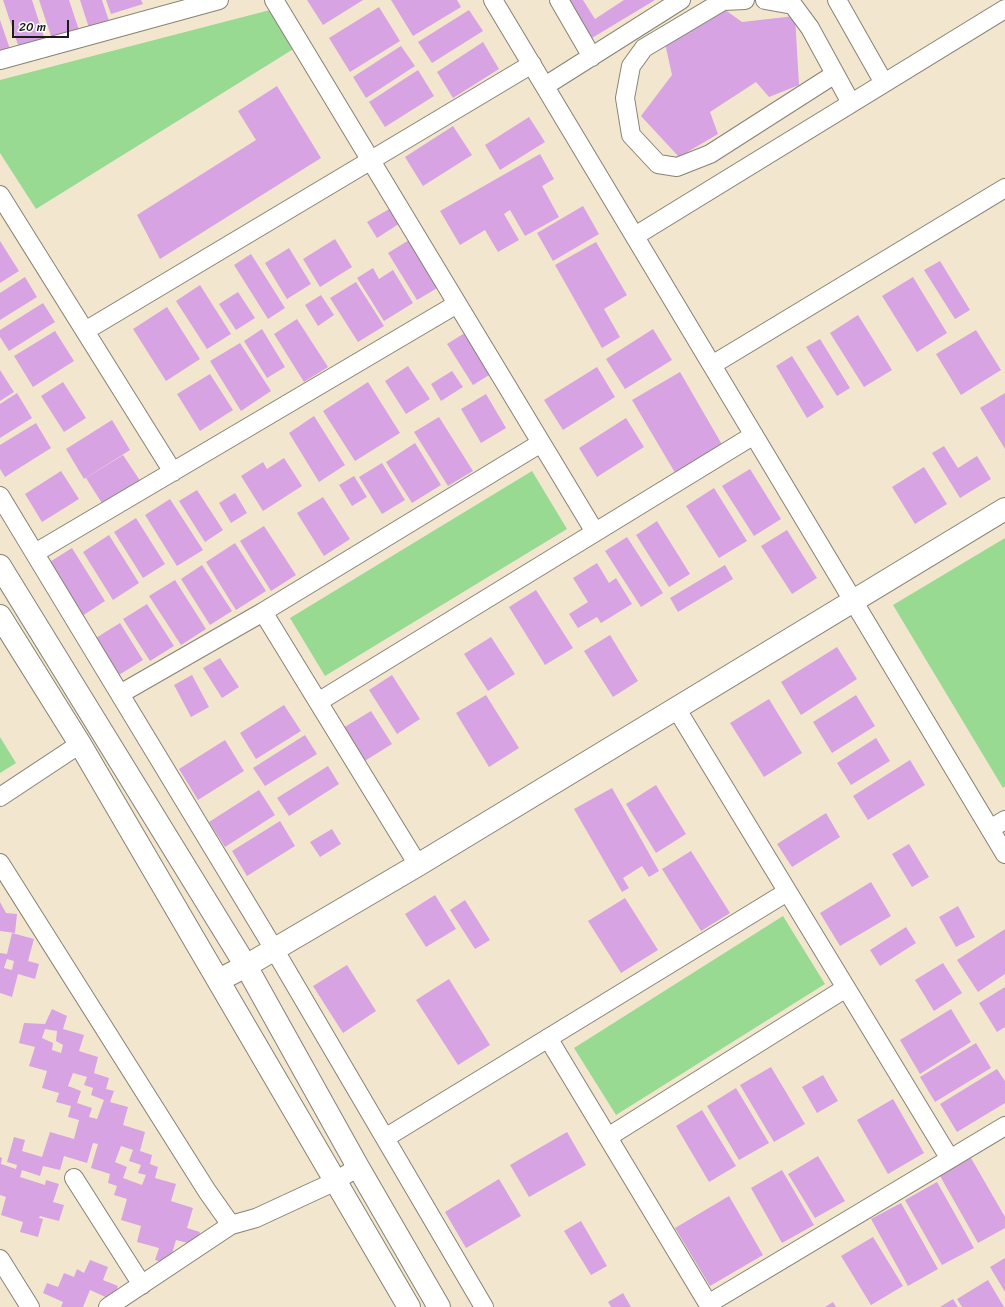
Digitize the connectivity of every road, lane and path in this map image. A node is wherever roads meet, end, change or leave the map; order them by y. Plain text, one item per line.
1 (218, 0) edge
2 (274, 0) edge
3 (493, 0) edge
4 (559, 0) edge
5 (681, 0) edge
6 (745, 0) edge
7 (765, 0) edge
8 (837, 0) edge
9 (1005, 9) edge
10 (592, 57) junction
11 (0, 60) edge
12 (532, 64) junction
13 (835, 74) junction
14 (884, 83) junction
15 (545, 86) junction
16 (851, 103) junction
17 (371, 160) junction
18 (1005, 188) edge
19 (0, 194) edge
20 (635, 236) junction
21 (458, 304) junction
22 (85, 331) junction
23 (712, 366) junction
24 (754, 435) junction
25 (541, 443) junction
26 (173, 472) junction
27 (0, 496) edge
28 (1005, 509) edge
29 (595, 532) junction
30 (34, 553) junction
31 (0, 566) edge
32 (853, 601) junction
33 (263, 612) junction
34 (0, 616) edge
35 (120, 694) junction
36 (318, 702) junction
37 (676, 708) junction
38 (80, 744) junction
39 (0, 796) edge
40 (1005, 820) edge
41 (990, 829) junction
42 (1005, 854) edge
43 (0, 863) edge
44 (418, 864) junction
45 (788, 892) junction
46 (274, 949) junction
47 (246, 966) junction
48 (219, 980) junction
49 (846, 988) junction
50 (548, 1038) junction
51 (1005, 1126) edge
52 (608, 1137) junction
53 (385, 1138) junction
54 (950, 1159) junction
55 (358, 1168) junction
56 (74, 1178) dead end
57 (336, 1181) junction
58 (231, 1225) junction
59 (0, 1259) edge
60 (142, 1285) junction
61 (709, 1306) edge
62 (30, 1307) edge
63 (108, 1307) edge
64 (409, 1307) edge
65 (440, 1307) edge
66 (484, 1307) edge

1 - 11 street
2 - 17 street
3 - 12 street
4 - 10 street
5 - 10 street
6 - 13 street
7 - 13 street
8 - 14 street
9 - 14 street
10 - 15 street
12 - 15 street
12 - 17 street
13 - 16 street
14 - 16 street
15 - 20 street
16 - 20 street
17 - 21 street
17 - 22 street
18 - 23 street
19 - 22 street
20 - 23 street
21 - 25 street
21 - 26 street
22 - 26 street
23 - 24 street
24 - 29 street
24 - 32 street
25 - 29 street
25 - 33 street
26 - 30 street
27 - 30 street
28 - 32 street
29 - 36 street
30 - 35 street
31 - 47 street
32 - 37 street
32 - 41 street
33 - 35 street
33 - 36 street
34 - 38 street
35 - 46 street
36 - 44 street
37 - 44 street
37 - 45 street
38 - 39 street
38 - 48 street
40 - 41 street
41 - 42 street
43 - 58 street
44 - 46 street
45 - 49 street
45 - 50 street
46 - 47 street
46 - 53 street
47 - 48 street
47 - 55 street
48 - 57 street
49 - 52 street
49 - 54 street
50 - 52 street
50 - 53 street
51 - 54 street
52 - 61 street
53 - 66 street
54 - 61 street
55 - 57 street
55 - 65 street
56 - 60 street
57 - 58 street
57 - 64 street
58 - 60 street
59 - 62 street
60 - 63 street

